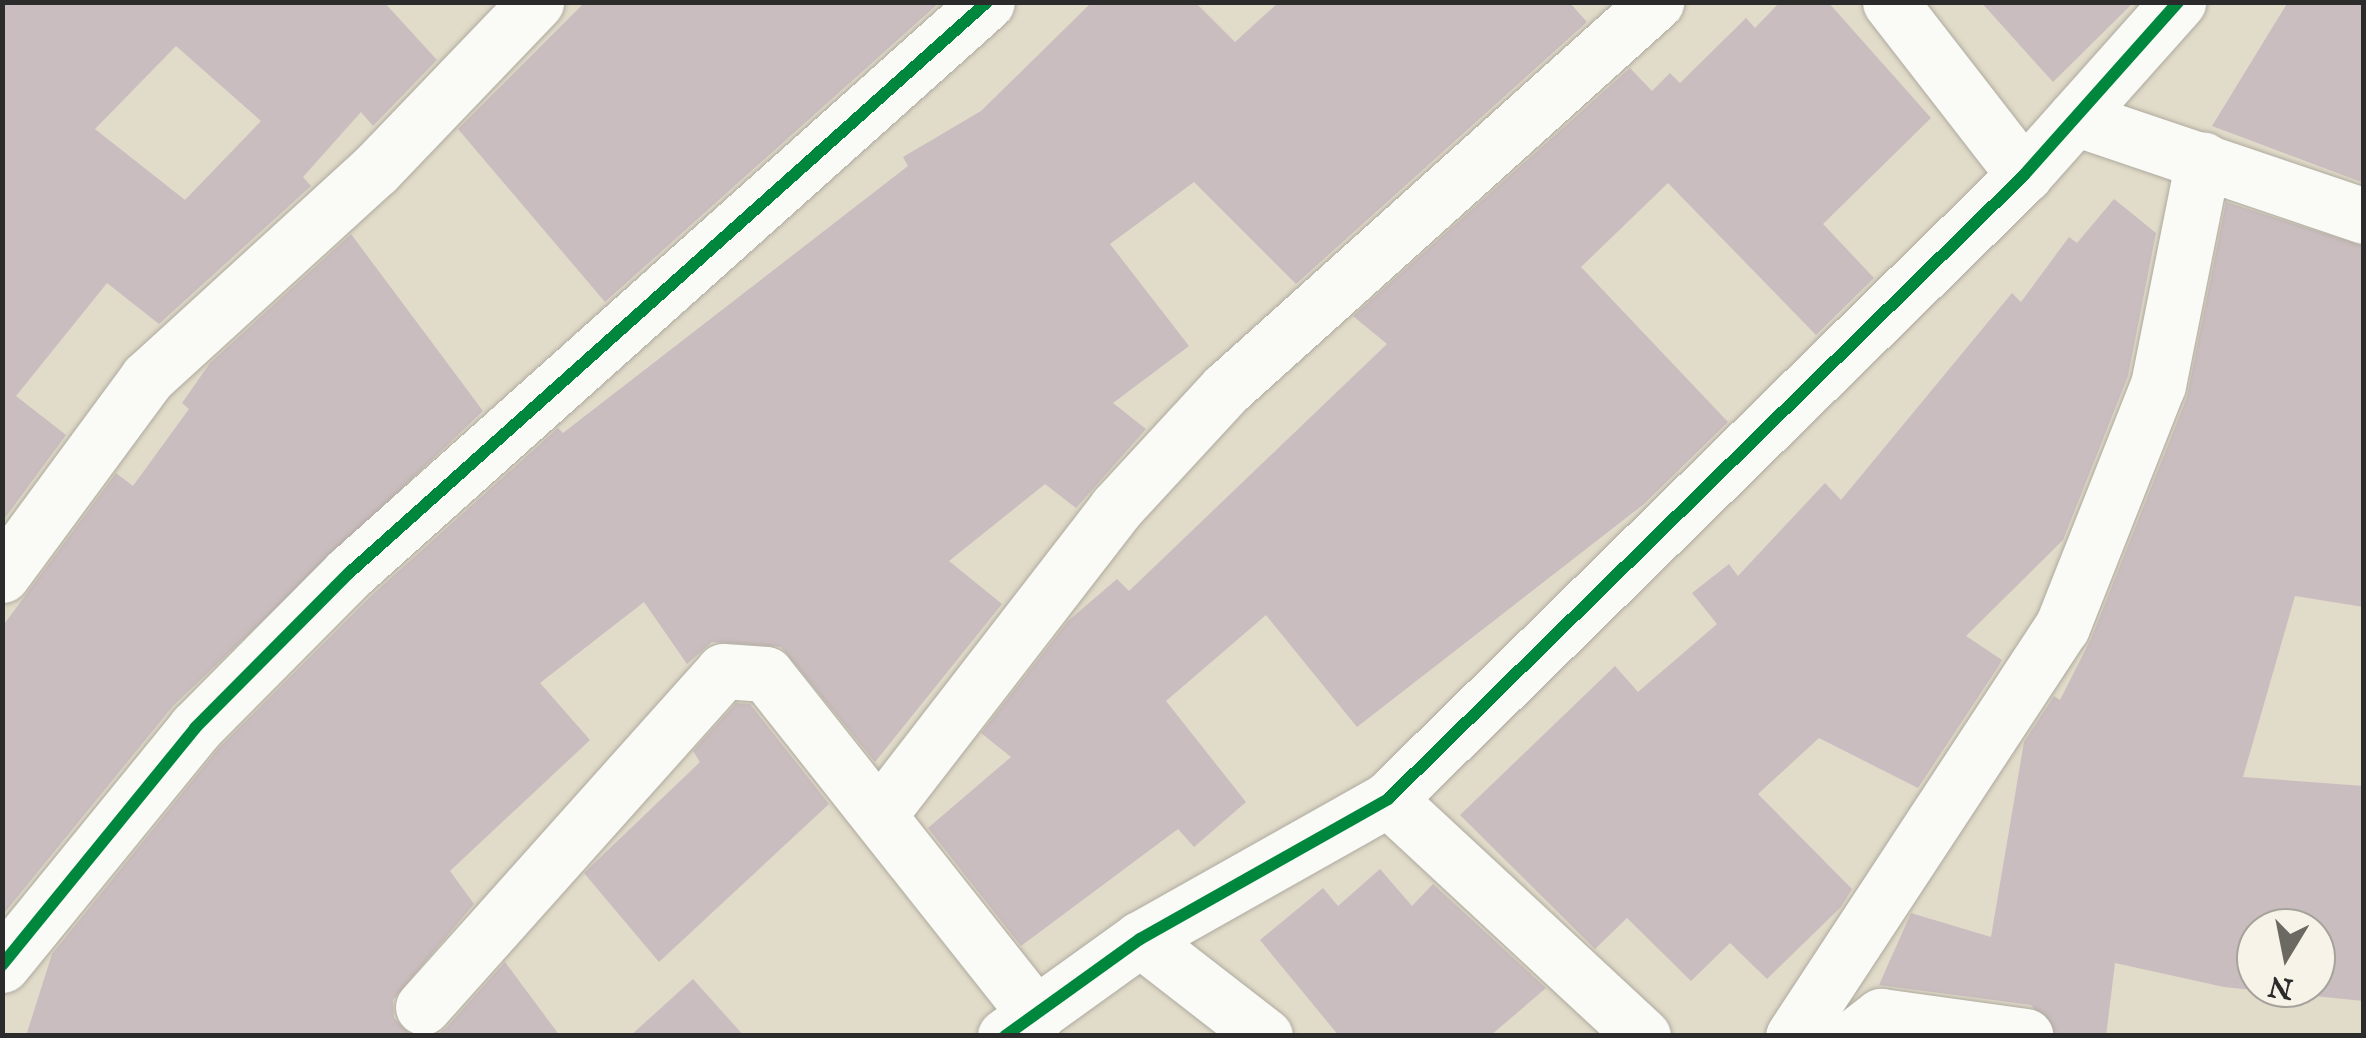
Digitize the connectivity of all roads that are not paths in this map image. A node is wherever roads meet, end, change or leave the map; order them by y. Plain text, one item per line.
1 (536, 2) edge
2 (987, 2) edge
3 (1656, 2) edge
4 (1890, 2) edge
5 (2178, 2) edge
6 (2076, 118) junction
7 (2203, 159) junction
8 (2024, 175) junction
9 (2364, 216) edge
10 (2, 575) edge
11 (1388, 798) junction
12 (882, 811) junction
13 (1140, 939) junction
14 (2, 965) edge
15 (423, 1007) dead end
16 (1021, 1026) edge
17 (1265, 1036) edge
18 (1643, 1036) edge
19 (1792, 1036) edge
20 (1854, 1036) edge
21 (2026, 1036) edge

1 - 10 street
2 - 14 street
3 - 12 street
4 - 8 street
5 - 6 street
6 - 7 street
6 - 8 street
7 - 9 street
7 - 19 street
8 - 11 street
11 - 13 street
11 - 18 street
12 - 15 street
12 - 16 street
13 - 16 street
13 - 17 street
20 - 21 street

